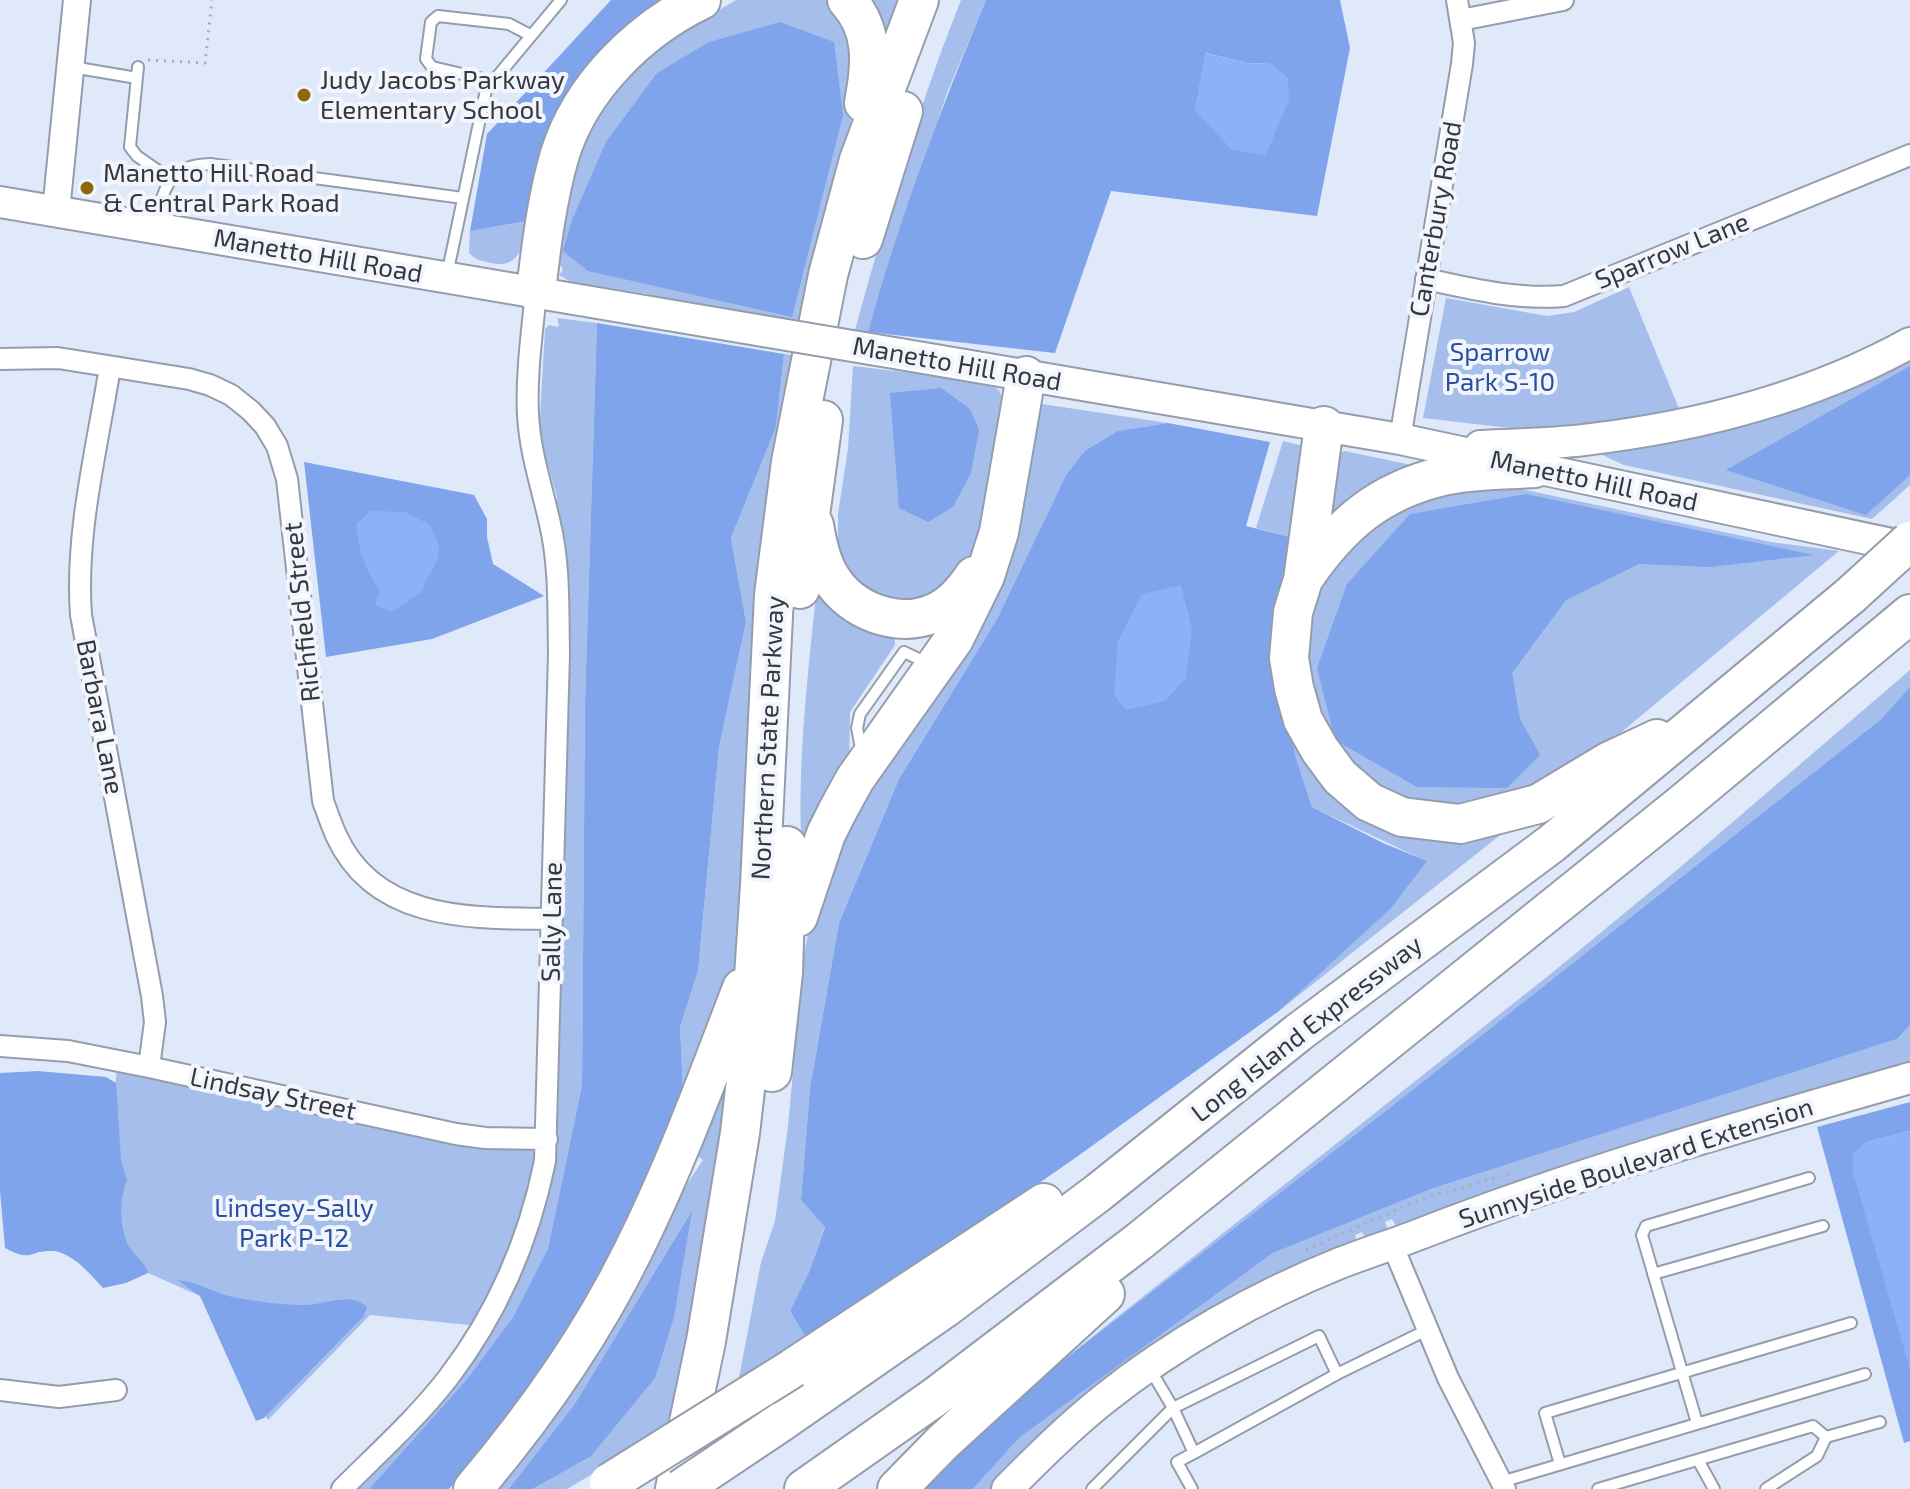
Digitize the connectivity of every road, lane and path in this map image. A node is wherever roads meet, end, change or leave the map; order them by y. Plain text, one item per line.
1 (77, 0) edge
2 (212, 0) edge
3 (561, 0) edge
4 (701, 0) edge
5 (847, 0) edge
6 (919, 0) edge
7 (946, 0) edge
8 (1563, 0) edge
9 (1459, 10) edge
10 (530, 35) junction
11 (70, 66) junction
12 (137, 72) junction
13 (492, 81) junction
14 (1910, 155) edge
15 (859, 160) junction
16 (170, 179) junction
17 (463, 198) junction
18 (0, 202) edge
19 (56, 211) junction
20 (153, 228) junction
21 (447, 277) junction
22 (1426, 279) junction
23 (536, 292) junction
24 (1910, 343) edge
25 (0, 359) edge
26 (110, 367) junction
27 (1022, 375) junction
28 (1324, 426) junction
29 (1400, 439) junction
30 (1443, 448) junction
31 (1535, 468) junction
32 (812, 515) junction
33 (1910, 541) edge
34 (1910, 548) edge
35 (1303, 580) junction
36 (1910, 614) edge
37 (911, 642) junction
38 (1710, 714) junction
39 (552, 919) junction
40 (769, 965) junction
41 (1299, 1032) junction
42 (0, 1046) edge
43 (149, 1067) junction
44 (1910, 1078) edge
45 (1337, 1081) junction
46 (547, 1139) junction
47 (1809, 1178) dead end
48 (1823, 1226) dead end
49 (1392, 1244) junction
50 (1653, 1274) junction
51 (1851, 1323) dead end
52 (1427, 1330) junction
53 (1149, 1368) junction
54 (1682, 1373) junction
55 (1337, 1374) junction
56 (1865, 1374) dead end
57 (0, 1390) edge
58 (116, 1390) dead end
59 (1173, 1408) junction
60 (1880, 1422) dead end
61 (1697, 1423) junction
62 (1826, 1437) junction
63 (1194, 1453) junction
64 (1698, 1460) junction
65 (1560, 1464) junction
66 (1503, 1485) edge
67 (604, 1486) edge
68 (342, 1489) edge
69 (473, 1489) edge
70 (675, 1489) edge
71 (681, 1489) edge
72 (707, 1489) edge
73 (804, 1489) edge
74 (897, 1489) edge
75 (1007, 1489) edge
76 (1092, 1489) edge
77 (1192, 1489) edge
78 (1598, 1489) edge
79 (1714, 1489) edge
80 (1766, 1489) edge

1 - 11 street
2 - 12 path
3 - 10 lane
4 - 23 highway
5 - 15 highway
6 - 15 highway, Northern State Parkway
7 - 32 highway, Northern State Parkway
8 - 9 street
9 - 22 street, Canterbury Road
10 - 13 lane
10 - 13 lane
11 - 12 lane
11 - 19 street
12 - 16 lane
13 - 17 lane
14 - 22 street, Sparrow Lane
15 - 40 highway, Northern State Parkway
16 - 17 lane
16 - 20 lane
17 - 21 lane
18 - 19 main road, Manetto Hill Road
19 - 20 main road, Manetto Hill Road
20 - 21 main road, Manetto Hill Road
21 - 23 main road, Manetto Hill Road
22 - 29 street, Canterbury Road
23 - 27 main road, Manetto Hill Road, bridge
23 - 39 street, Sally Lane
24 - 30 main road
25 - 26 street, Richfield Street
26 - 39 street, Richfield Street
26 - 43 street, Barbara Lane
27 - 28 main road, Manetto Hill Road
27 - 37 highway
27 - 37 highway
28 - 29 main road, Manetto Hill Road
28 - 35 highway
29 - 30 main road, Manetto Hill Road
30 - 31 main road, Manetto Hill Road
31 - 34 main road, Manetto Hill Road
31 - 35 highway
32 - 37 highway
32 - 40 highway, Northern State Parkway
33 - 38 highway, Long Island Expressway, bridge
35 - 38 highway
36 - 45 highway
37 - 40 highway
38 - 41 highway, Long Island Expressway
39 - 46 street, Sally Lane
40 - 69 highway
40 - 70 highway, Northern State Parkway
40 - 72 highway, Northern State Parkway
41 - 67 highway, bridge
41 - 71 highway, Long Island Expressway, bridge
42 - 43 street, Lindsay Street
43 - 46 street, Lindsay Street
44 - 49 main road, Sunnyside Boulevard Extension
45 - 73 highway
45 - 74 highway
46 - 68 street, Sally Lane
47 - 50 lane
48 - 50 lane
49 - 52 street
49 - 53 main road, Sunnyside Boulevard Extension
50 - 54 lane
51 - 54 lane
52 - 55 lane
52 - 66 street
53 - 59 lane
53 - 75 main road, Sunnyside Boulevard Extension
54 - 61 lane
54 - 65 lane
55 - 59 lane
55 - 63 lane
56 - 61 lane
57 - 58 street
59 - 63 lane
59 - 76 lane
60 - 62 lane
61 - 65 lane
62 - 64 lane
62 - 80 lane
63 - 77 lane
64 - 78 lane
64 - 79 lane
65 - 66 lane

